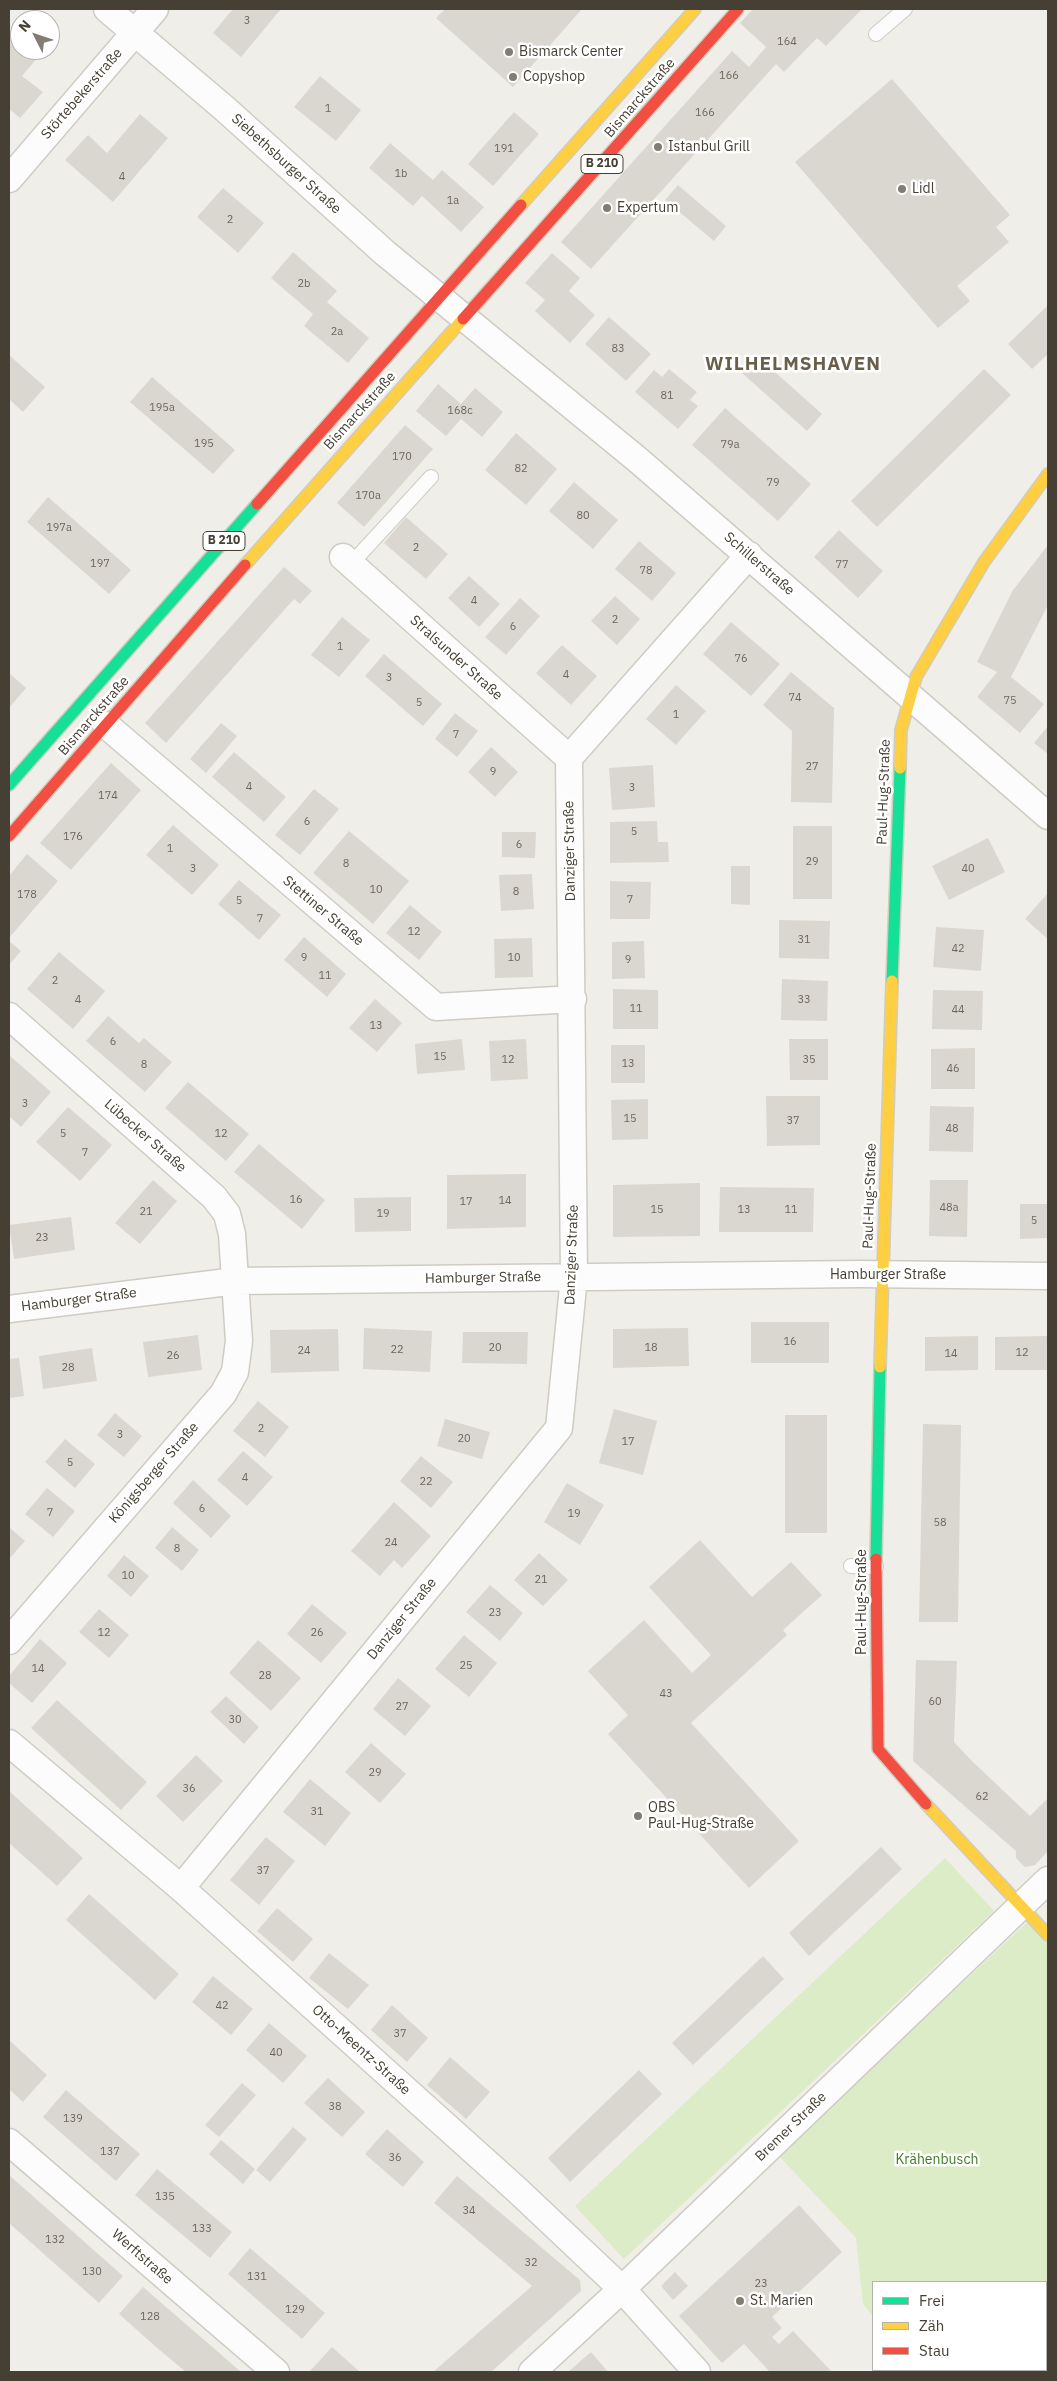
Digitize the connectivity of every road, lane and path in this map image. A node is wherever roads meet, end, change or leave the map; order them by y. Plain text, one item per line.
1 (108, 9) edge
2 (155, 9) edge
3 (695, 9) edge
4 (738, 9) edge
5 (905, 9) edge
6 (135, 32) junction
7 (876, 34) dead end
8 (9, 179) edge
9 (439, 296) junction
10 (466, 318) junction
11 (1048, 474) edge
12 (431, 477) dead end
13 (749, 555) junction
14 (347, 560) joint
15 (910, 695) junction
16 (106, 725) junction
17 (569, 758) junction
18 (9, 786) edge
19 (1048, 816) edge
20 (9, 836) edge
21 (573, 999) junction
22 (9, 1016) edge
23 (882, 1274) junction
24 (1048, 1276) edge
25 (574, 1277) junction
26 (236, 1281) junction
27 (9, 1309) edge
28 (851, 1566) dead end
29 (876, 1567) junction
30 (9, 1641) edge
31 (9, 1743) edge
32 (1048, 1880) edge
33 (181, 1888) junction
34 (1022, 1905) junction
35 (1048, 1935) edge
36 (9, 2142) edge
37 (622, 2289) junction
38 (276, 2372) edge
39 (532, 2372) edge
40 (697, 2372) edge

1 - 6 street, Siebethsburger Straße
2 - 6 street, Störtebekerstraße
3 - 9 main road, Bismarckstraße / B 210
4 - 10 main road, Bismarckstraße / B 210
5 - 7 lane
6 - 8 street, Störtebekerstraße
6 - 9 street, Siebethsburger Straße
9 - 10 street, Siebethsburger Straße
9 - 18 main road, Bismarckstraße / B 210
10 - 13 street, Schillerstraße
10 - 16 main road, Bismarckstraße / B 210
11 - 15 main road, Paul-Hug-Straße
12 - 14 lane
13 - 15 street, Schillerstraße
13 - 17 street
14 - 17 street, Stralsunder Straße
15 - 19 street, Schillerstraße
15 - 23 main road, Paul-Hug-Straße
16 - 20 main road, Bismarckstraße / B 210
16 - 21 street, Stettiner Straße
17 - 21 street, Danziger Straße
21 - 25 street, Danziger Straße
22 - 26 street, Lübecker Straße
23 - 24 street, Hamburger Straße
23 - 25 street, Hamburger Straße
23 - 29 main road, Paul-Hug-Straße
25 - 26 street, Hamburger Straße
25 - 33 street, Danziger Straße
26 - 27 street, Hamburger Straße
26 - 30 street, Königsberger Straße
28 - 29 lane
29 - 34 main road, Paul-Hug-Straße
31 - 33 street, Otto-Meentz-Straße
32 - 34 street, Bremer Straße
33 - 37 street, Otto-Meentz-Straße
34 - 35 main road, Paul-Hug-Straße
34 - 37 street, Bremer Straße
36 - 38 street, Werftstraße
37 - 39 street, Bremer Straße
37 - 40 street, Otto-Meentz-Straße

